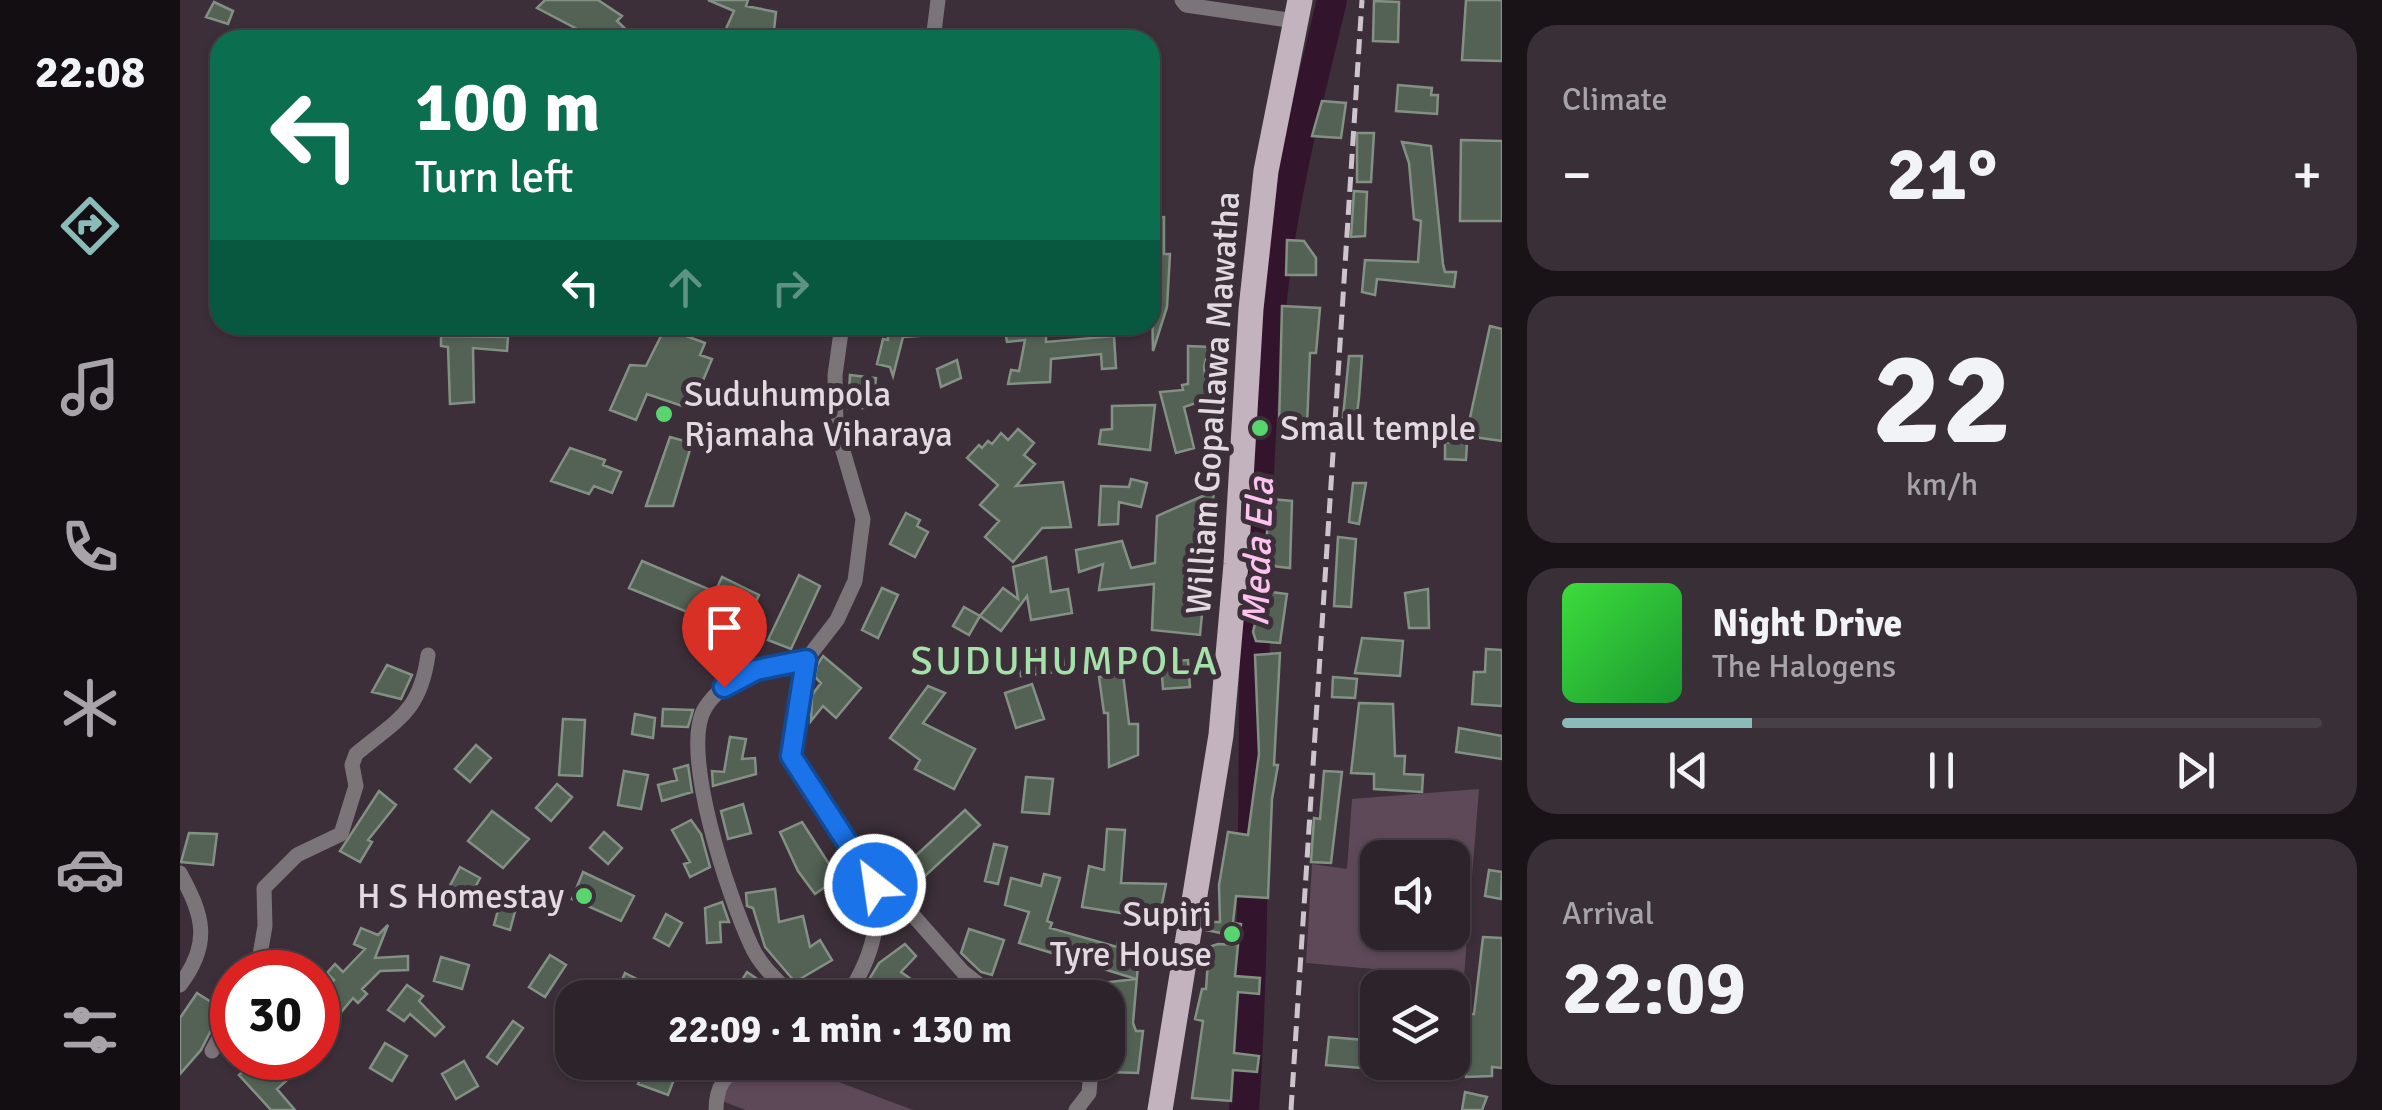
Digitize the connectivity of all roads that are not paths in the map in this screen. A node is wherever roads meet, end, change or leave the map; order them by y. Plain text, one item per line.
1 (938, 0) edge
2 (1182, 0) edge
3 (1298, 10) edge
4 (934, 30) edge
5 (841, 335) edge
6 (428, 655) dead end
7 (806, 660) junction
8 (860, 857) junction
9 (180, 873) edge
10 (261, 950) edge
11 (780, 980) edge
12 (858, 980) edge
13 (973, 980) edge
14 (180, 985) edge
15 (724, 1080) edge
16 (1090, 1080) edge
17 (716, 1110) edge
18 (1076, 1110) edge
19 (1160, 1110) edge

1 - 4 street
2 - 3 street
3 - 19 main road, William Gopallawa Mawatha
5 - 7 street
6 - 10 street
7 - 8 street
7 - 11 street
8 - 12 street
8 - 13 street
9 - 14 street
15 - 17 street
16 - 18 street

